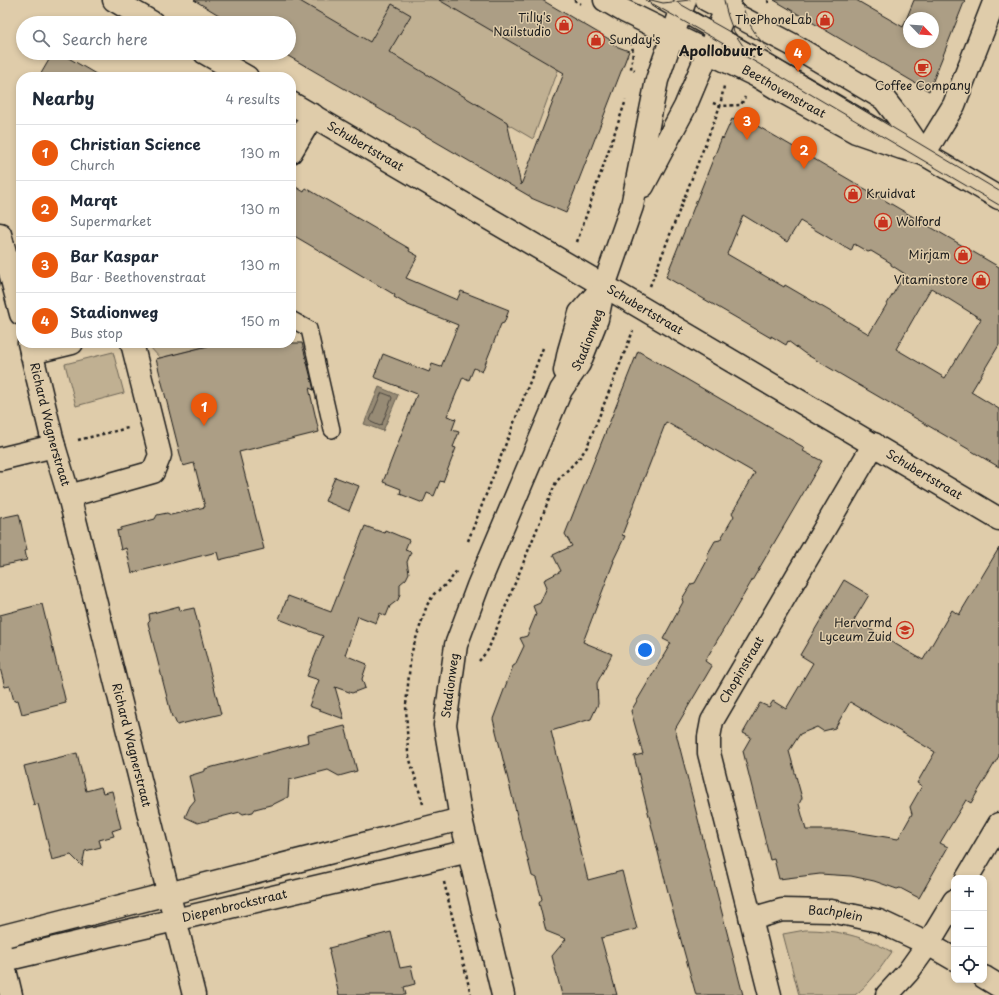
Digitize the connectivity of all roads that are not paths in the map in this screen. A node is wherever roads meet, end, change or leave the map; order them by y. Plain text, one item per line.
1 (114, 0) edge
2 (605, 0) edge
3 (658, 0) edge
4 (995, 0) edge
5 (717, 2) edge
6 (142, 16) edge
7 (697, 24) edge
8 (672, 35) junction
9 (217, 60) edge
10 (238, 72) edge
11 (296, 106) edge
12 (313, 115) junction
13 (296, 144) edge
14 (924, 154) junction
15 (999, 198) edge
16 (632, 206) junction
17 (0, 234) edge
18 (604, 286) junction
19 (16, 295) edge
20 (296, 322) edge
21 (30, 348) edge
22 (133, 348) edge
23 (332, 430) dead end
24 (874, 444) junction
25 (54, 446) junction
26 (0, 459) edge
27 (69, 496) junction
28 (999, 519) edge
29 (461, 819) junction
30 (999, 824) edge
31 (469, 850) junction
32 (969, 875) edge
33 (169, 894) junction
34 (951, 906) edge
35 (175, 919) junction
36 (752, 919) junction
37 (0, 937) edge
38 (928, 944) junction
39 (1, 957) edge
40 (951, 957) edge
41 (987, 979) edge
42 (999, 986) edge
43 (11, 995) edge
44 (194, 995) edge
45 (503, 995) edge
46 (770, 995) edge
47 (887, 995) edge

1 - 6 street
2 - 8 street, Beethovenstraat
3 - 7 lane, Beethovenstraat
4 - 14 street
5 - 7 street, Stadionweg
5 - 14 street, Beethovenstraat
7 - 8 street, Beethovenstraat
7 - 8 street, Stadionweg
7 - 14 street, Beethovenstraat
7 - 16 street, Stadionweg
8 - 16 street, Stadionweg
9 - 10 street
11 - 12 street, Schubertstraat
12 - 13 street
12 - 18 street, Schubertstraat
14 - 15 street, Beethovenstraat
16 - 18 street, Stadionweg
17 - 19 street
18 - 24 street, Schubertstraat
18 - 29 street, Stadionweg
20 - 23 lane
21 - 25 street, Richard Wagnerstraat
22 - 27 street, Richard Wagnerstraat
24 - 28 street, Schubertstraat
24 - 36 street, Chopinstraat
25 - 26 street
25 - 27 street, Richard Wagnerstraat
27 - 33 street, Richard Wagnerstraat
29 - 31 street, Stadionweg
29 - 33 street
30 - 32 street
31 - 35 street, Diepenbrockstraat
31 - 45 street, Stadionweg
33 - 35 street, Richard Wagnerstraat
33 - 37 street
34 - 38 street
35 - 39 street, Diepenbrockstraat
35 - 44 street, Richard Wagnerstraat
36 - 38 street, Bachplein
36 - 46 street
38 - 40 street, Bachplein
38 - 47 street
39 - 43 street
41 - 42 street

